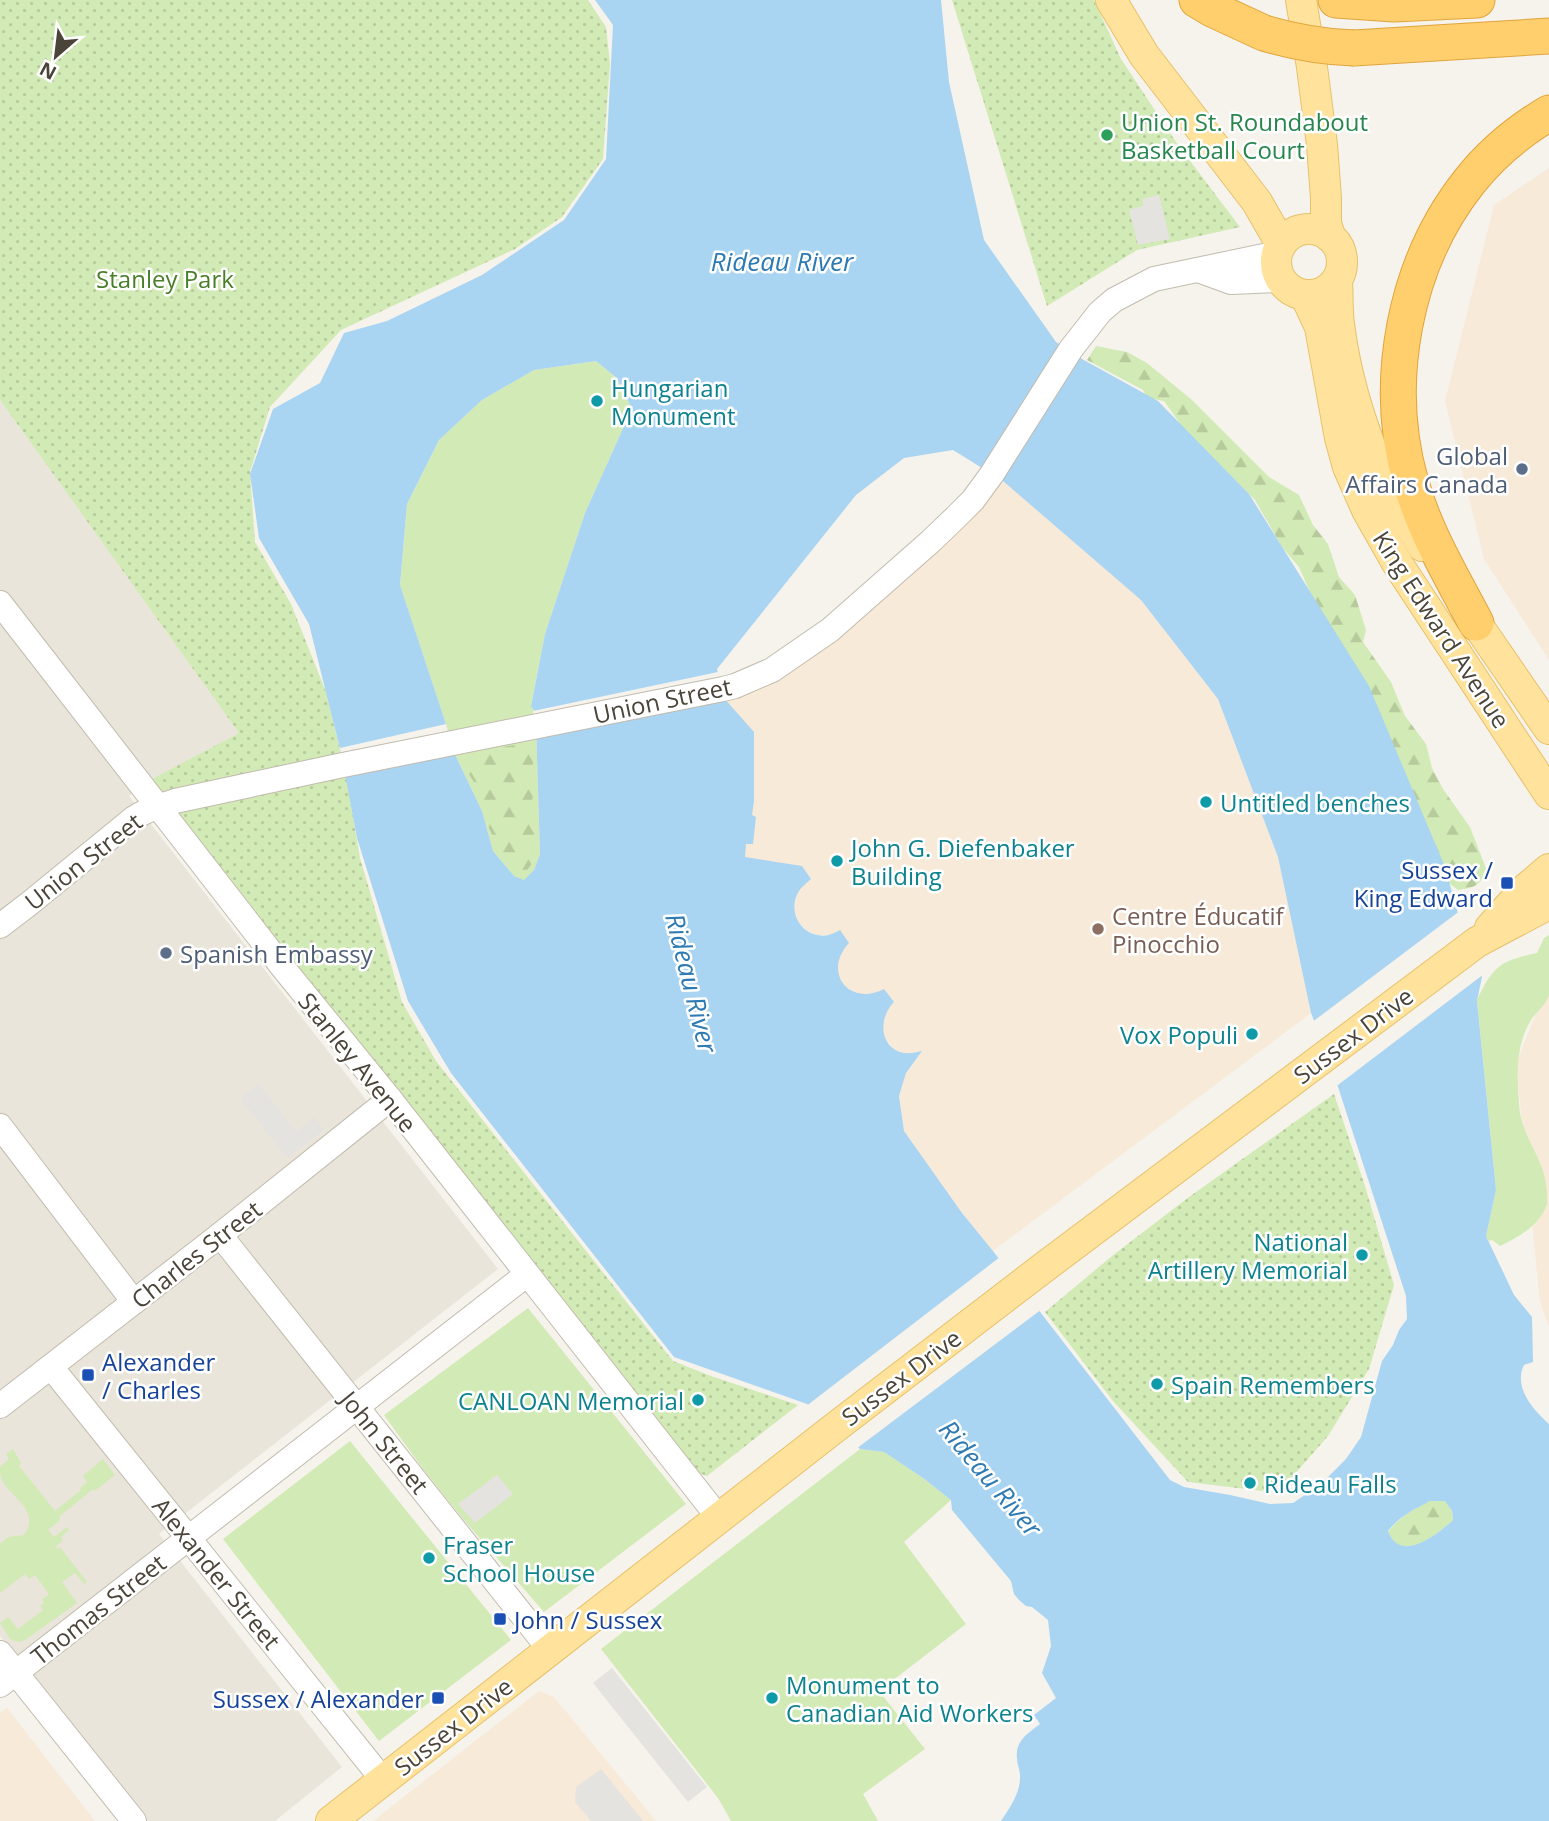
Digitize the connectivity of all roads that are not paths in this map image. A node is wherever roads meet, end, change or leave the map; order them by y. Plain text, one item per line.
1 (1111, 0) edge
2 (1197, 0) edge
3 (1301, 0) edge
4 (1477, 0) edge
5 (1343, 1) edge
6 (1549, 36) edge
7 (1549, 113) edge
8 (1330, 237) junction
9 (1286, 268) junction
10 (1337, 280) junction
11 (0, 603) edge
12 (1476, 623) junction
13 (1549, 729) edge
14 (1549, 794) edge
15 (157, 807) junction
16 (1549, 869) edge
17 (1549, 904) edge
18 (0, 926) edge
19 (1477, 942) junction
20 (390, 1099) junction
21 (0, 1126) edge
22 (220, 1235) junction
23 (526, 1275) junction
24 (134, 1302) junction
25 (51, 1367) junction
26 (0, 1406) edge
27 (357, 1407) junction
28 (719, 1518) junction
29 (189, 1538) junction
30 (550, 1650) junction
31 (0, 1653) edge
32 (8, 1679) edge
33 (383, 1780) junction
34 (134, 1821) edge
35 (331, 1821) edge

1 - 9 main road, King Edward Avenue
2 - 6 highway, bridge
3 - 8 main road
4 - 5 highway
7 - 12 highway
8 - 9 main road
8 - 10 main road
9 - 10 main road
9 - 14 main road, King Edward Avenue
9 - 15 street, Union Street
10 - 12 main road, King Edward Avenue
11 - 15 street, Stanley Avenue
12 - 13 main road, King Edward Avenue
15 - 18 street, Union Street
15 - 20 street, Stanley Avenue
16 - 19 main road, Sussex Drive
17 - 19 main road, Sussex Drive
19 - 28 main road, Sussex Drive
20 - 22 street, Charles Street
20 - 23 street, Stanley Avenue
21 - 24 street
22 - 24 street, Charles Street
22 - 27 street, John Street
23 - 27 street, Thomas Street
23 - 28 street, Stanley Avenue
24 - 25 street, Charles Street
25 - 26 street, Charles Street
25 - 29 street, Alexander Street
27 - 29 street, Thomas Street
27 - 30 street, John Street
28 - 30 main road, Sussex Drive
29 - 32 street, Thomas Street
29 - 33 street, Alexander Street
30 - 33 main road, Sussex Drive
31 - 32 street
32 - 34 street
33 - 35 main road, Sussex Drive

